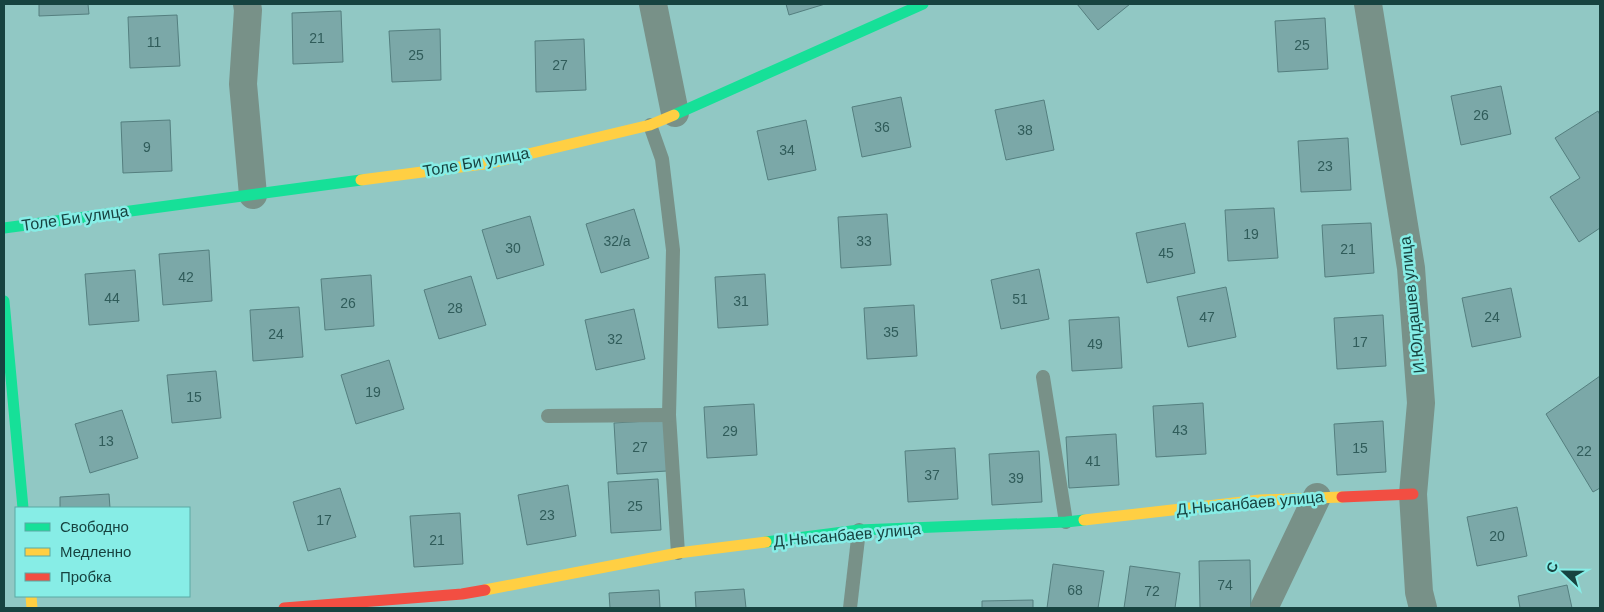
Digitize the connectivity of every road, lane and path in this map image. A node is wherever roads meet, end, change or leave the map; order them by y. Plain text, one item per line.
1 (247, 4) edge
2 (653, 4) edge
3 (923, 4) edge
4 (1368, 4) edge
5 (675, 113) junction
6 (650, 125) junction
7 (252, 195) junction
8 (4, 228) edge
9 (4, 301) edge
10 (1043, 377) dead end
11 (668, 415) junction
12 (548, 416) dead end
13 (1413, 494) junction
14 (1317, 498) junction
15 (23, 507) edge
16 (1066, 522) junction
17 (858, 530) junction
18 (678, 553) junction
19 (284, 608) edge
20 (850, 608) edge
21 (1264, 608) edge
22 (1423, 608) edge

1 - 7 street
2 - 5 street
3 - 5 street, Толе Би улица
4 - 13 street, И.Юлдашев улица
5 - 6 street, Толе Би улица
6 - 7 street, Толе Би улица
6 - 11 lane
7 - 8 street, Толе Би улица
9 - 15 street
10 - 16 lane
11 - 12 lane
11 - 18 lane
13 - 14 street, Д.Нысанбаев улица
13 - 22 street, И.Юлдашев улица
14 - 16 street, Д.Нысанбаев улица
14 - 21 street
16 - 17 street, Д.Нысанбаев улица
17 - 18 street, Д.Нысанбаев улица
17 - 20 lane
18 - 19 street, Д.Нысанбаев улица

